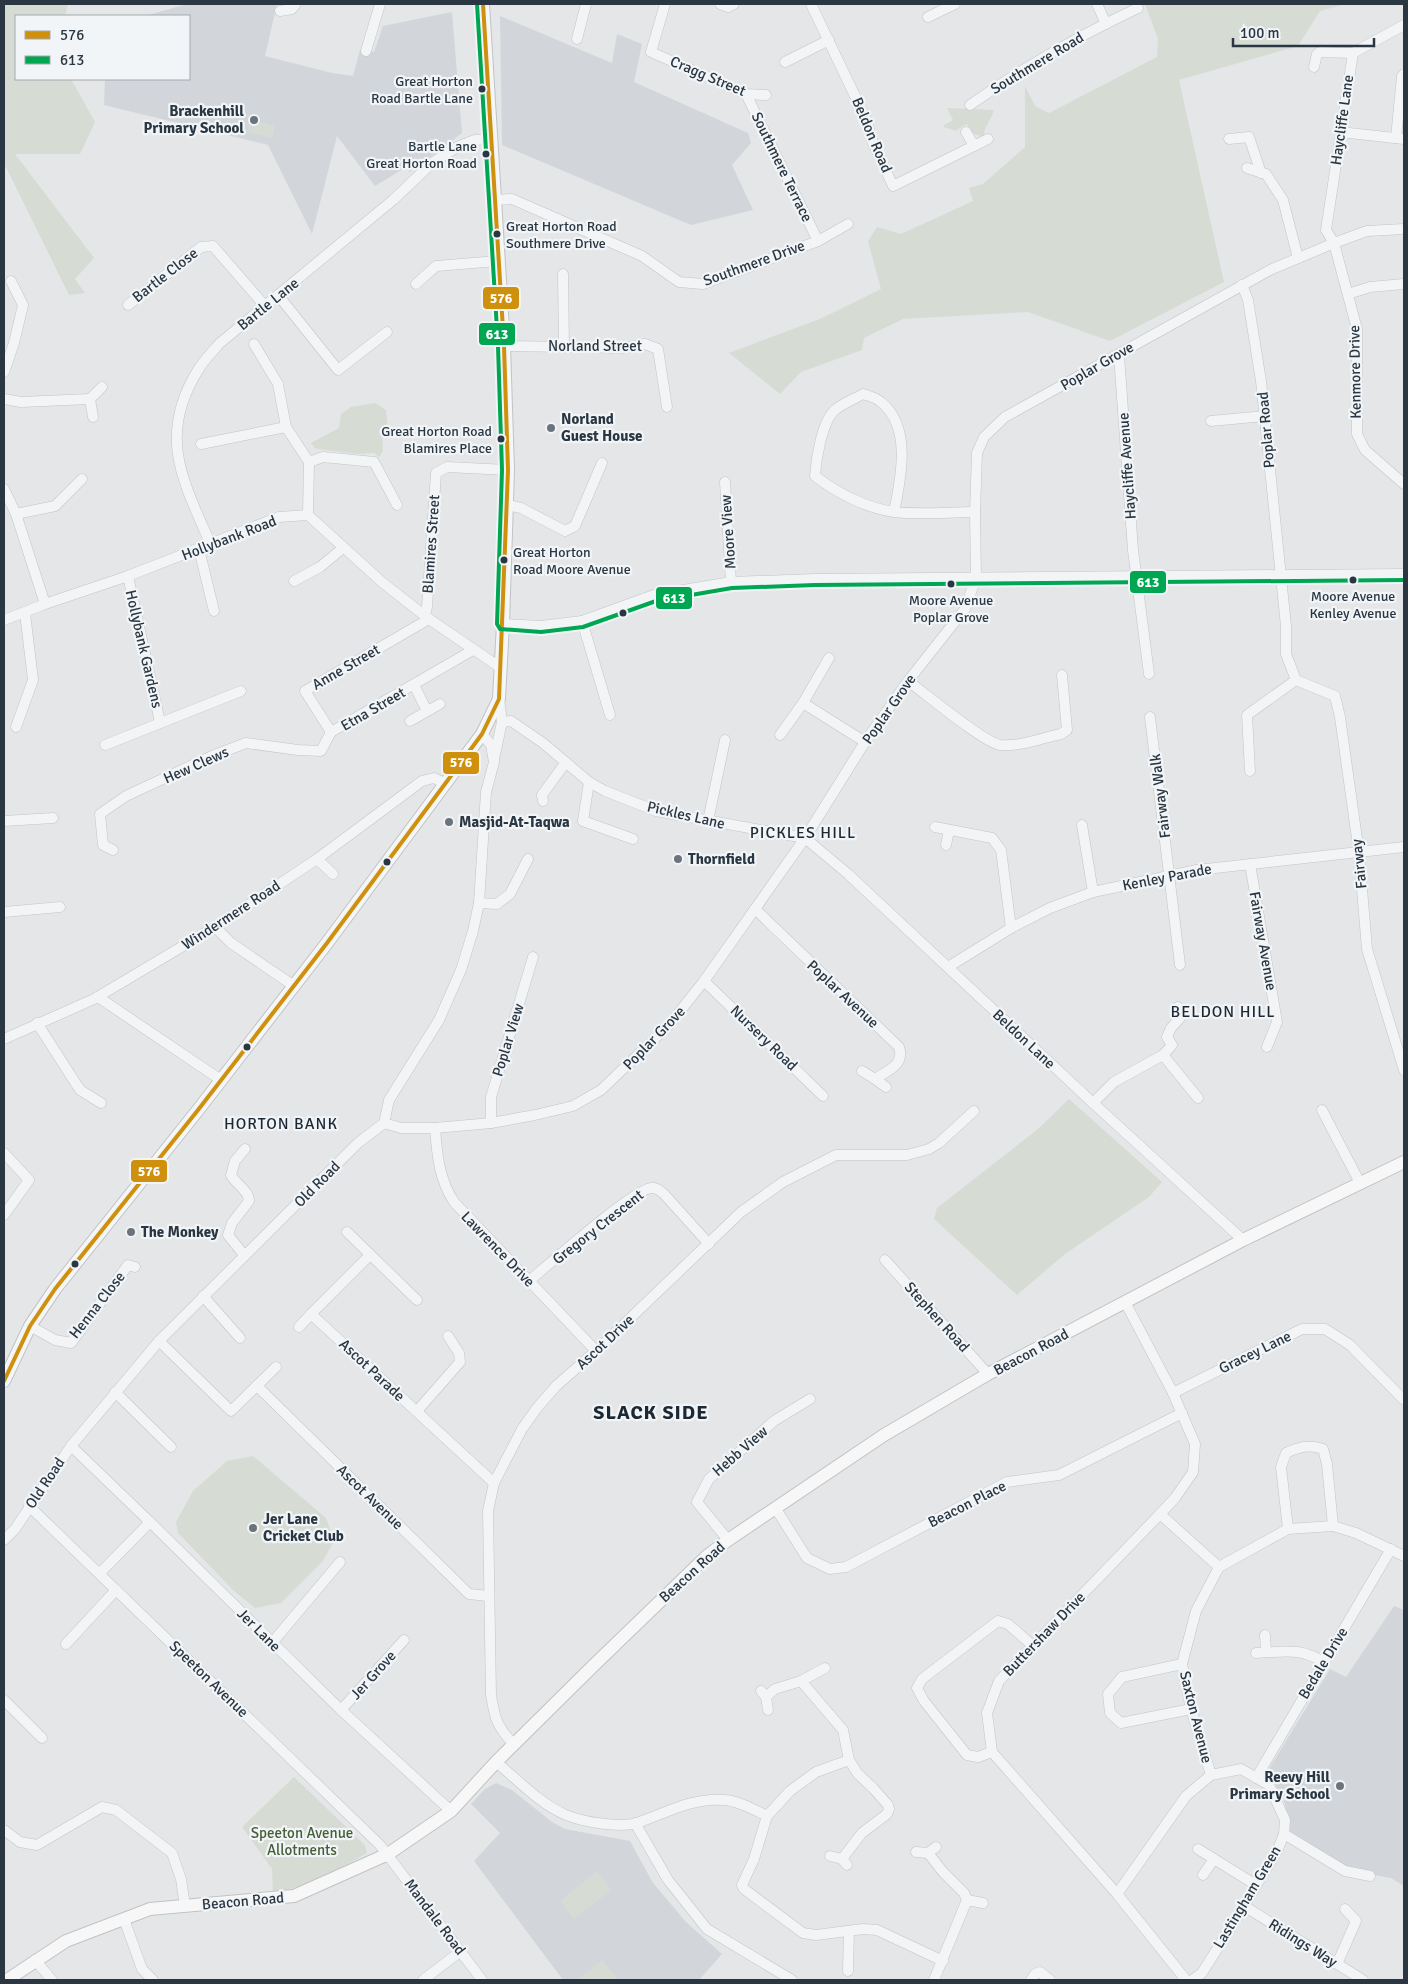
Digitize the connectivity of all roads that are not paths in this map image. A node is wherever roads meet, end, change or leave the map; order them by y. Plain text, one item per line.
1 (296, 4) edge
2 (380, 4) edge
3 (483, 4) edge
4 (586, 4) edge
5 (664, 4) edge
6 (720, 4) edge
7 (734, 4) edge
8 (811, 4) edge
9 (955, 4) edge
10 (1097, 4) edge
11 (1138, 8) dead end
12 (280, 11) dead end
13 (928, 18) dead end
14 (1106, 24) junction
15 (1404, 25) edge
16 (577, 39) dead end
17 (829, 40) junction
18 (366, 51) dead end
19 (1353, 53) junction
20 (785, 62) dead end
21 (1314, 67) dead end
22 (1404, 74) edge
23 (746, 94) junction
24 (766, 95) dead end
25 (970, 105) dead end
26 (966, 132) dead end
27 (1340, 132) junction
28 (1400, 138) edge
29 (492, 139) junction
30 (988, 139) dead end
31 (1229, 139) dead end
32 (974, 146) junction
33 (1247, 168) dead end
34 (1261, 173) junction
35 (495, 200) junction
36 (848, 224) dead end
37 (1404, 229) edge
38 (818, 240) junction
39 (1334, 242) junction
40 (1298, 258) junction
41 (498, 261) junction
42 (563, 274) dead end
43 (11, 281) dead end
44 (416, 284) dead end
45 (1404, 284) edge
46 (1242, 285) junction
47 (1348, 294) junction
48 (278, 295) junction
49 (128, 305) dead end
50 (265, 306) junction
51 (387, 332) dead end
52 (254, 344) dead end
53 (504, 346) junction
54 (564, 347) junction
55 (1119, 355) junction
56 (4, 372) edge
57 (102, 387) dead end
58 (4, 399) edge
59 (90, 399) junction
60 (667, 407) dead end
61 (1265, 416) junction
62 (93, 417) dead end
63 (1211, 421) dead end
64 (286, 427) junction
65 (201, 444) dead end
66 (309, 462) junction
67 (602, 463) dead end
68 (508, 470) junction
69 (82, 479) dead end
70 (725, 482) dead end
71 (1404, 484) edge
72 (4, 486) edge
73 (397, 505) dead end
74 (507, 505) junction
75 (894, 512) junction
76 (975, 512) junction
77 (16, 514) junction
78 (308, 515) junction
79 (211, 545) junction
80 (343, 548) junction
81 (199, 549) junction
82 (1404, 574) edge
83 (128, 576) junction
84 (1280, 576) junction
85 (976, 578) junction
86 (1137, 578) junction
87 (294, 581) dead end
88 (731, 582) junction
89 (45, 604) junction
90 (214, 612) dead end
91 (25, 613) junction
92 (427, 617) junction
93 (4, 620) edge
94 (582, 621) junction
95 (503, 624) junction
96 (473, 650) junction
97 (829, 658) dead end
98 (501, 668) junction
99 (1149, 674) dead end
100 (1062, 675) dead end
101 (1296, 680) junction
102 (908, 681) junction
103 (414, 685) junction
104 (240, 692) dead end
105 (499, 699) junction
106 (803, 703) junction
107 (440, 704) dead end
108 (427, 711) junction
109 (610, 715) dead end
110 (1150, 717) dead end
111 (410, 721) dead end
112 (160, 722) junction
113 (502, 722) junction
114 (16, 727) dead end
115 (331, 732) junction
116 (482, 734) junction
117 (780, 735) dead end
118 (725, 740) dead end
119 (865, 742) junction
120 (105, 745) dead end
121 (494, 762) junction
122 (566, 762) junction
123 (1250, 771) dead end
124 (589, 782) junction
125 (446, 784) junction
126 (543, 801) dead end
127 (53, 818) dead end
128 (4, 821) edge
129 (708, 821) junction
130 (1082, 826) dead end
131 (935, 827) dead end
132 (949, 830) junction
133 (805, 838) junction
134 (633, 839) dead end
135 (946, 845) dead end
136 (1404, 847) edge
137 (113, 850) dead end
138 (1359, 853) junction
139 (317, 859) junction
140 (528, 859) dead end
141 (1250, 864) junction
142 (333, 874) dead end
143 (1170, 875) junction
144 (1092, 892) junction
145 (479, 904) junction
146 (60, 907) dead end
147 (754, 910) junction
148 (4, 912) edge
149 (215, 927) junction
150 (1011, 928) junction
151 (533, 957) dead end
152 (1180, 965) dead end
153 (948, 967) junction
154 (704, 980) junction
155 (294, 986) junction
156 (98, 996) junction
157 (1178, 1007) dead end
158 (37, 1023) junction
159 (1399, 1034) edge
160 (4, 1038) edge
161 (1267, 1047) dead end
162 (1163, 1055) junction
163 (1404, 1070) edge
164 (862, 1071) dead end
165 (875, 1079) junction
166 (221, 1080) junction
167 (886, 1087) dead end
168 (1191, 1095) dead end
169 (823, 1096) dead end
170 (101, 1103) dead end
171 (1093, 1103) junction
172 (1322, 1110) dead end
173 (974, 1111) dead end
174 (384, 1123) junction
175 (491, 1123) junction
176 (435, 1128) junction
177 (245, 1148) dead end
178 (4, 1152) edge
179 (1404, 1162) edge
180 (1360, 1183) junction
181 (4, 1215) edge
182 (347, 1232) dead end
183 (1243, 1240) junction
184 (708, 1244) junction
185 (244, 1255) junction
186 (370, 1255) junction
187 (885, 1260) dead end
188 (136, 1267) dead end
189 (529, 1281) junction
190 (203, 1296) junction
191 (417, 1300) dead end
192 (1125, 1302) junction
193 (311, 1314) junction
194 (30, 1326) junction
195 (299, 1327) dead end
196 (448, 1336) dead end
197 (240, 1338) dead end
198 (159, 1341) junction
199 (596, 1351) junction
200 (276, 1367) dead end
201 (988, 1374) junction
202 (4, 1381) edge
203 (257, 1386) junction
204 (115, 1392) junction
205 (1173, 1393) junction
206 (810, 1399) dead end
207 (1404, 1400) edge
208 (417, 1412) junction
209 (1182, 1413) junction
210 (71, 1446) junction
211 (171, 1447) dead end
212 (494, 1483) junction
213 (29, 1506) junction
214 (776, 1509) junction
215 (1160, 1514) junction
216 (150, 1522) junction
217 (1332, 1526) junction
218 (1288, 1529) junction
219 (4, 1540) edge
220 (728, 1540) junction
221 (1391, 1549) junction
222 (1404, 1556) edge
223 (340, 1562) dead end
224 (1219, 1568) junction
225 (100, 1573) junction
226 (116, 1590) junction
227 (488, 1596) junction
228 (1265, 1635) dead end
229 (404, 1640) dead end
230 (272, 1643) junction
231 (66, 1644) dead end
232 (1032, 1645) junction
233 (1324, 1662) junction
234 (1182, 1664) junction
235 (825, 1668) dead end
236 (801, 1681) junction
237 (4, 1700) edge
238 (1191, 1709) junction
239 (341, 1710) junction
240 (768, 1710) dead end
241 (42, 1738) dead end
242 (514, 1745) junction
243 (992, 1752) junction
244 (849, 1760) junction
245 (496, 1762) junction
246 (1211, 1775) junction
247 (1256, 1778) junction
248 (451, 1811) junction
249 (768, 1816) junction
250 (636, 1823) junction
251 (4, 1830) edge
252 (1284, 1834) junction
253 (1198, 1849) dead end
254 (916, 1852) dead end
255 (388, 1854) junction
256 (830, 1856) dead end
257 (1214, 1859) junction
258 (1203, 1875) dead end
259 (1370, 1876) dead end
260 (1256, 1885) junction
261 (1117, 1894) junction
262 (967, 1900) junction
263 (983, 1903) dead end
264 (185, 1906) junction
265 (1244, 1906) junction
266 (1345, 1909) dead end
267 (124, 1919) junction
268 (848, 1931) junction
269 (460, 1951) junction
270 (35, 1960) junction
271 (943, 1961) junction
272 (1336, 1964) junction
273 (848, 1971) dead end
274 (7, 1980) edge
275 (52, 1980) edge
276 (153, 1980) edge
277 (423, 1980) edge
278 (482, 1980) edge
279 (792, 1980) edge
280 (934, 1980) edge
281 (1031, 1980) edge
282 (1050, 1980) edge
283 (1186, 1980) edge
284 (1192, 1980) edge
285 (1363, 1980) edge

1 - 12 street
2 - 18 street
3 - 29 main road
4 - 16 street
5 - 23 street, Cragg Street
6 - 7 street
8 - 17 street, Beldon Road
9 - 13 street
10 - 14 street
11 - 14 street, Southmere Road
14 - 25 street, Southmere Road
15 - 19 street, Haycliffe Lane
17 - 20 street
17 - 32 street, Beldon Road
19 - 21 street
19 - 27 street, Haycliffe Lane
22 - 28 street
23 - 24 street, Cragg Street
23 - 38 street, Southmere Terrace
26 - 32 street
27 - 28 street
27 - 39 street, Haycliffe Lane
29 - 35 main road
29 - 48 street, Bartle Lane
30 - 32 street, Beldon Road
31 - 34 street
33 - 34 street
34 - 40 street
35 - 38 street, Southmere Drive
35 - 41 main road
36 - 38 street, Southmere Drive
37 - 39 street, Poplar Grove
39 - 40 street, Poplar Grove
39 - 47 street, Kenmore Drive
40 - 46 street, Poplar Grove
41 - 44 street
41 - 53 main road
42 - 54 street
43 - 56 street
45 - 47 street
46 - 55 street, Poplar Grove
46 - 61 street, Poplar Road
47 - 71 street, Kenmore Drive
48 - 50 street, Bartle Lane
48 - 51 street
49 - 50 street, Bartle Close
50 - 79 street, Bartle Lane
52 - 64 street
53 - 54 street, Norland Street
53 - 68 main road
54 - 60 street, Norland Street
55 - 76 street, Poplar Grove
55 - 86 street, Haycliffe Avenue
57 - 59 street
58 - 59 street
59 - 62 street
61 - 63 street
61 - 84 street, Poplar Road
64 - 65 street
64 - 66 street
66 - 73 street
66 - 78 street
67 - 74 street
68 - 74 main road
68 - 92 street, Blamires Street
69 - 77 street
70 - 88 street, Moore View
72 - 77 street
74 - 95 main road
75 - 75 street
75 - 76 street
76 - 85 street, Poplar Grove
77 - 89 street
78 - 79 street, Hollybank Road
78 - 80 street
79 - 81 street, Hollybank Road
80 - 87 street
80 - 92 street
81 - 83 street, Hollybank Road
81 - 90 street
82 - 84 street
83 - 89 street, Hollybank Road
83 - 112 street, Hollybank Gardens
84 - 86 street
84 - 101 street, Poplar Road
85 - 86 street
85 - 88 street
85 - 102 street, Poplar Grove
86 - 99 street, Haycliffe Avenue
88 - 94 street
89 - 91 street, Hollybank Road
91 - 93 street, Hollybank Road
91 - 114 street
92 - 96 street
92 - 115 street, Anne Street
94 - 95 street
94 - 109 street
95 - 98 main road
96 - 98 street
96 - 103 street, Etna Street
97 - 106 street
98 - 105 main road
100 - 102 street
101 - 123 street
101 - 138 street, Fairway
102 - 119 street, Poplar Grove
103 - 108 street, Etna Street
103 - 115 street, Etna Street
104 - 112 street, Hollybank Gardens
105 - 113 street
105 - 116 main road
106 - 117 street
106 - 119 street
107 - 108 street, Etna Street
108 - 111 street, Etna Street
110 - 143 street, Fairway Walk
112 - 120 street, Hollybank Gardens
113 - 121 street
113 - 122 street, Pickles Lane
115 - 137 street, Hew Clews
116 - 121 street
116 - 125 main road
118 - 129 street
119 - 133 street, Poplar Grove
121 - 145 street
122 - 124 street, Pickles Lane
122 - 126 street
124 - 129 street, Pickles Lane
124 - 134 street
125 - 139 street, Windermere Road
125 - 155 main road
127 - 128 street
129 - 133 street, Pickles Lane
130 - 144 street
131 - 132 street
132 - 135 street
132 - 150 street
133 - 147 street, Poplar Grove
133 - 153 street, Beldon Lane
136 - 138 street, Kenley Parade
138 - 141 street, Kenley Parade
138 - 159 street, Fairway
139 - 142 street
139 - 149 street, Windermere Road
140 - 145 street
141 - 143 street, Kenley Parade
141 - 161 street, Fairway Avenue
143 - 144 street, Kenley Parade
143 - 152 street, Fairway Walk
144 - 150 street, Kenley Parade
145 - 174 street
146 - 148 street
147 - 154 street, Poplar Grove
147 - 165 street, Poplar Avenue
149 - 155 street
149 - 156 street, Windermere Road
150 - 153 street, Kenley Parade
151 - 175 street, Poplar View
153 - 171 street, Beldon Lane
154 - 169 street, Nursery Road
154 - 175 street, Poplar Grove
155 - 166 main road
156 - 158 street, Windermere Road
156 - 166 street
157 - 162 street
158 - 160 street, Windermere Road
158 - 170 street
159 - 163 street, Fairway
162 - 168 street
162 - 171 street
164 - 165 street
165 - 167 street
166 - 194 main road
171 - 183 street, Beldon Lane
172 - 180 street
173 - 184 street, Ascot Drive
174 - 176 street, Poplar Grove
174 - 185 street, Old Road
175 - 176 street, Poplar Grove
176 - 189 street, Lawrence Drive
177 - 185 street
178 - 181 street
179 - 180 main road, Beacon Road
180 - 183 main road, Beacon Road
182 - 186 street
183 - 192 main road, Beacon Road
184 - 189 street, Gregory Crescent
184 - 199 street, Ascot Drive
185 - 190 street, Old Road
186 - 191 street
186 - 193 street
187 - 201 street, Stephen Road
188 - 194 street, Henna Close
189 - 199 street, Lawrence Drive
190 - 197 street
190 - 198 street, Old Road
192 - 201 main road, Beacon Road
192 - 205 street, Buttershaw Drive
193 - 195 street
193 - 208 street, Ascot Parade
194 - 202 main road
196 - 208 street
198 - 203 street
198 - 204 street, Old Road
199 - 212 street, Ascot Drive
200 - 203 street
201 - 214 main road, Beacon Road
203 - 227 street, Ascot Avenue
204 - 210 street, Old Road
204 - 211 street
205 - 207 street, Gracey Lane
205 - 209 street, Buttershaw Drive
206 - 220 street, Hebb View
208 - 212 street, Ascot Parade
209 - 214 street, Beacon Place
209 - 215 street, Buttershaw Drive
210 - 213 street, Old Road
210 - 216 street, Jer Lane
212 - 227 street, Ascot Drive
213 - 219 street, Old Road
213 - 225 street, Speeton Avenue
214 - 220 main road, Beacon Road
215 - 224 street
215 - 232 street, Buttershaw Drive
216 - 225 street
216 - 230 street, Jer Lane
217 - 218 street
217 - 218 street
217 - 221 street
218 - 224 street
220 - 242 main road, Beacon Road
221 - 222 street
221 - 233 street, Bedale Drive
223 - 230 street
224 - 234 street, Saxton Avenue
225 - 226 street, Speeton Avenue
226 - 231 street
226 - 255 street, Speeton Avenue
227 - 242 street, Ascot Drive
228 - 233 street
229 - 239 street, Jer Grove
230 - 239 street, Jer Lane
232 - 243 street, Buttershaw Drive
232 - 243 street
233 - 247 street, Bedale Drive
234 - 238 street, Saxton Avenue
234 - 238 street
235 - 236 street
236 - 240 street
236 - 244 street
237 - 241 street
238 - 246 street, Saxton Avenue
239 - 248 street, Jer Lane
242 - 245 main road, Beacon Road
243 - 261 street
244 - 249 street
244 - 256 street
245 - 248 main road, Beacon Road
245 - 250 street
246 - 247 street, Lastingham Green
246 - 261 street, Lastingham Green
247 - 252 street, Lastingham Green
248 - 255 main road, Beacon Road
249 - 250 street
249 - 268 street
250 - 279 street
251 - 264 street
252 - 259 street
252 - 260 street, Lastingham Green
253 - 257 street
254 - 262 street
255 - 264 main road, Beacon Road
255 - 269 street, Mandale Road
257 - 258 street
257 - 260 street
260 - 265 street, Lastingham Green
261 - 283 street
262 - 263 street
262 - 271 street
264 - 267 main road, Beacon Road
265 - 272 street, Ridings Way
265 - 284 street, Lastingham Green
266 - 272 street
267 - 270 main road, Beacon Road
267 - 276 street
268 - 271 street
268 - 273 street
269 - 277 street
269 - 278 street, Mandale Road
270 - 274 main road, Beacon Road
270 - 275 street
271 - 280 street
272 - 285 street, Ridings Way
281 - 282 street

